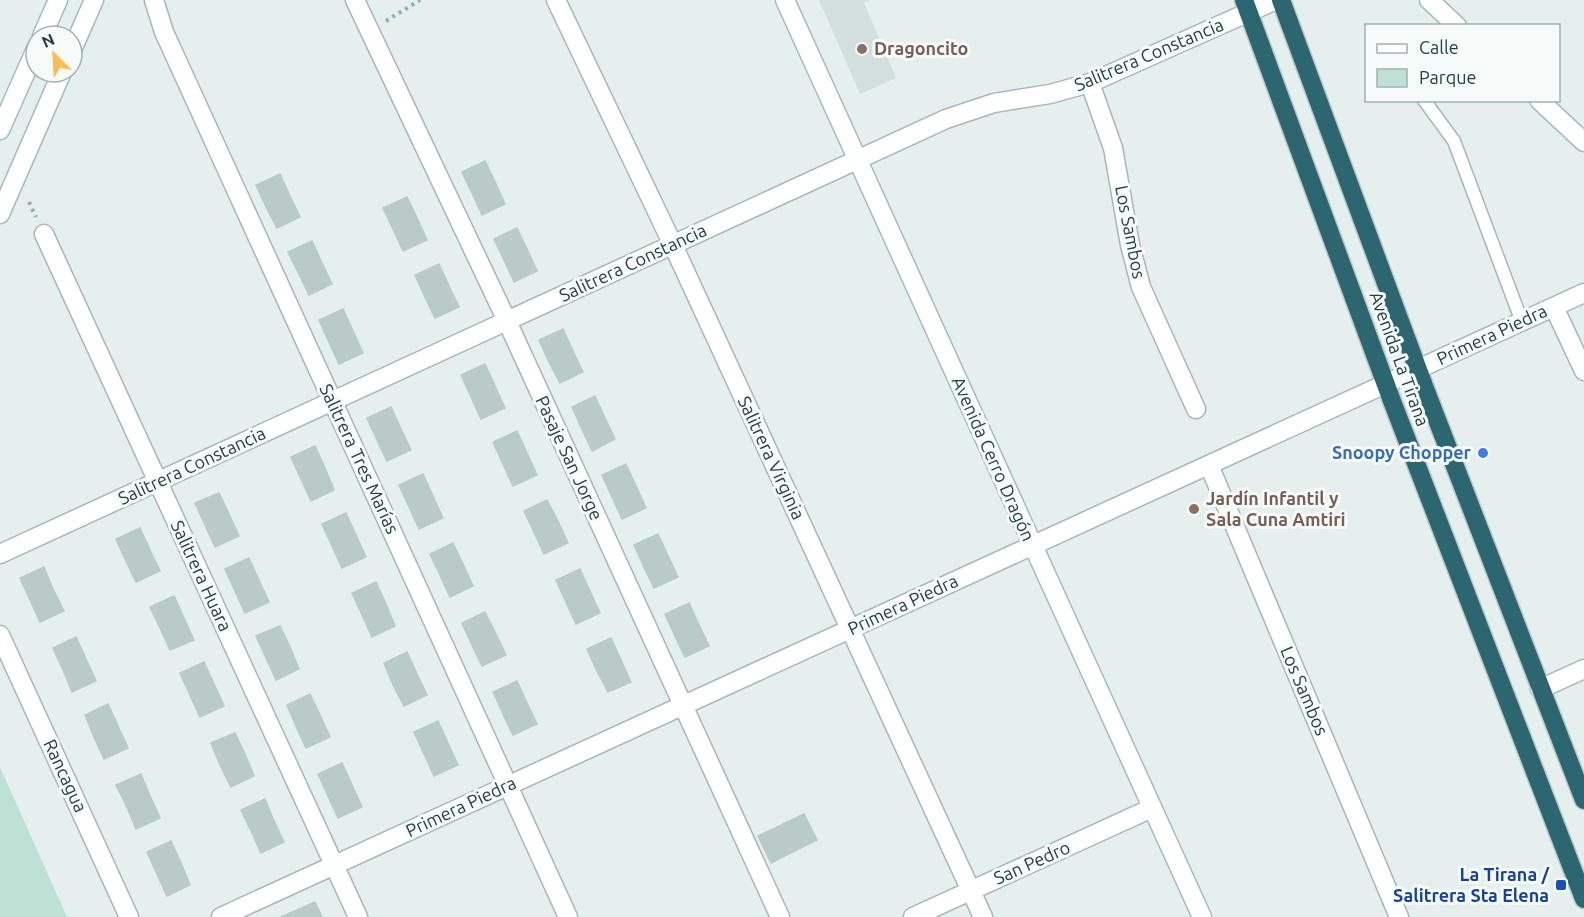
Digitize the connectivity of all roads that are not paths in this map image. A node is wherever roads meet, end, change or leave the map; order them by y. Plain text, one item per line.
1 (58, 0) edge
2 (94, 0) edge
3 (154, 0) edge
4 (355, 0) edge
5 (556, 0) edge
6 (785, 0) edge
7 (1276, 0) edge
8 (1281, 0) edge
9 (1429, 0) edge
10 (1247, 6) edge
11 (47, 24) edge
12 (83, 24) edge
13 (1455, 24) edge
14 (24, 76) edge
15 (1090, 83) junction
16 (57, 84) edge
17 (1425, 102) edge
18 (1541, 102) edge
19 (0, 130) edge
20 (1584, 142) edge
21 (858, 160) junction
22 (0, 214) edge
23 (40, 227) road end
24 (672, 245) junction
25 (1584, 293) edge
26 (1554, 307) junction
27 (507, 321) junction
28 (1522, 322) junction
29 (1417, 369) junction
30 (1584, 371) edge
31 (1386, 384) junction
32 (332, 402) junction
33 (1196, 409) dead end
34 (1209, 465) junction
35 (158, 482) junction
36 (1032, 546) junction
37 (0, 554) edge
38 (850, 629) junction
39 (0, 635) edge
40 (1584, 669) edge
41 (1540, 689) junction
42 (683, 706) junction
43 (508, 786) junction
44 (1584, 800) edge
45 (1152, 808) junction
46 (334, 866) junction
47 (971, 891) junction
48 (1584, 899) edge
49 (129, 917) edge
50 (221, 917) edge
51 (358, 917) edge
52 (568, 917) edge
53 (780, 917) edge
54 (913, 917) edge
55 (983, 917) edge
56 (1202, 917) edge
57 (1399, 917) edge

1 - 11 street
2 - 12 street
3 - 32 street, Salitrera Tres Marías
4 - 27 street, Pasaje San Jorge
5 - 24 street, Salitrera Virginia
6 - 21 street, Avenida Cerro Dragón
7 - 10 street, Salitrera Constancia
8 - 29 highway, Avenida La Tirana
9 - 13 street
10 - 15 street, Salitrera Constancia
10 - 31 highway, Avenida La Tirana
14 - 19 street
15 - 21 street, Salitrera Constancia
15 - 33 street, Los Sambos
16 - 22 street
17 - 28 lane
18 - 20 street
21 - 24 street, Salitrera Constancia
21 - 36 street, Avenida Cerro Dragón
23 - 35 street, Salitrera Huara
24 - 27 street, Salitrera Constancia
24 - 38 street, Salitrera Virginia
25 - 26 street, Primera Piedra
26 - 28 street, Primera Piedra
26 - 30 street
27 - 32 street, Salitrera Constancia
27 - 42 street, Pasaje San Jorge
28 - 29 street, Primera Piedra
29 - 31 street, Primera Piedra
29 - 41 highway, Avenida La Tirana
31 - 34 street, Primera Piedra
31 - 48 highway, Avenida La Tirana
32 - 35 street, Salitrera Constancia
32 - 43 street, Salitrera Tres Marías
34 - 36 street, Primera Piedra
34 - 57 street, Los Sambos
35 - 37 street, Salitrera Constancia
35 - 46 street, Salitrera Huara
36 - 38 street, Primera Piedra
36 - 45 street, Avenida Cerro Dragón
38 - 42 street, Primera Piedra
38 - 47 street, Salitrera Virginia
39 - 49 street, Rancagua
40 - 41 street
41 - 44 highway, Avenida La Tirana
42 - 43 street, Primera Piedra
42 - 53 street, Pasaje San Jorge
43 - 46 street, Primera Piedra
43 - 52 street, Salitrera Tres Marías
45 - 47 street, San Pedro
45 - 56 street, Avenida Cerro Dragón
46 - 50 street, Primera Piedra
46 - 51 street, Salitrera Huara
47 - 54 street, San Pedro
47 - 55 street, Salitrera Virginia

